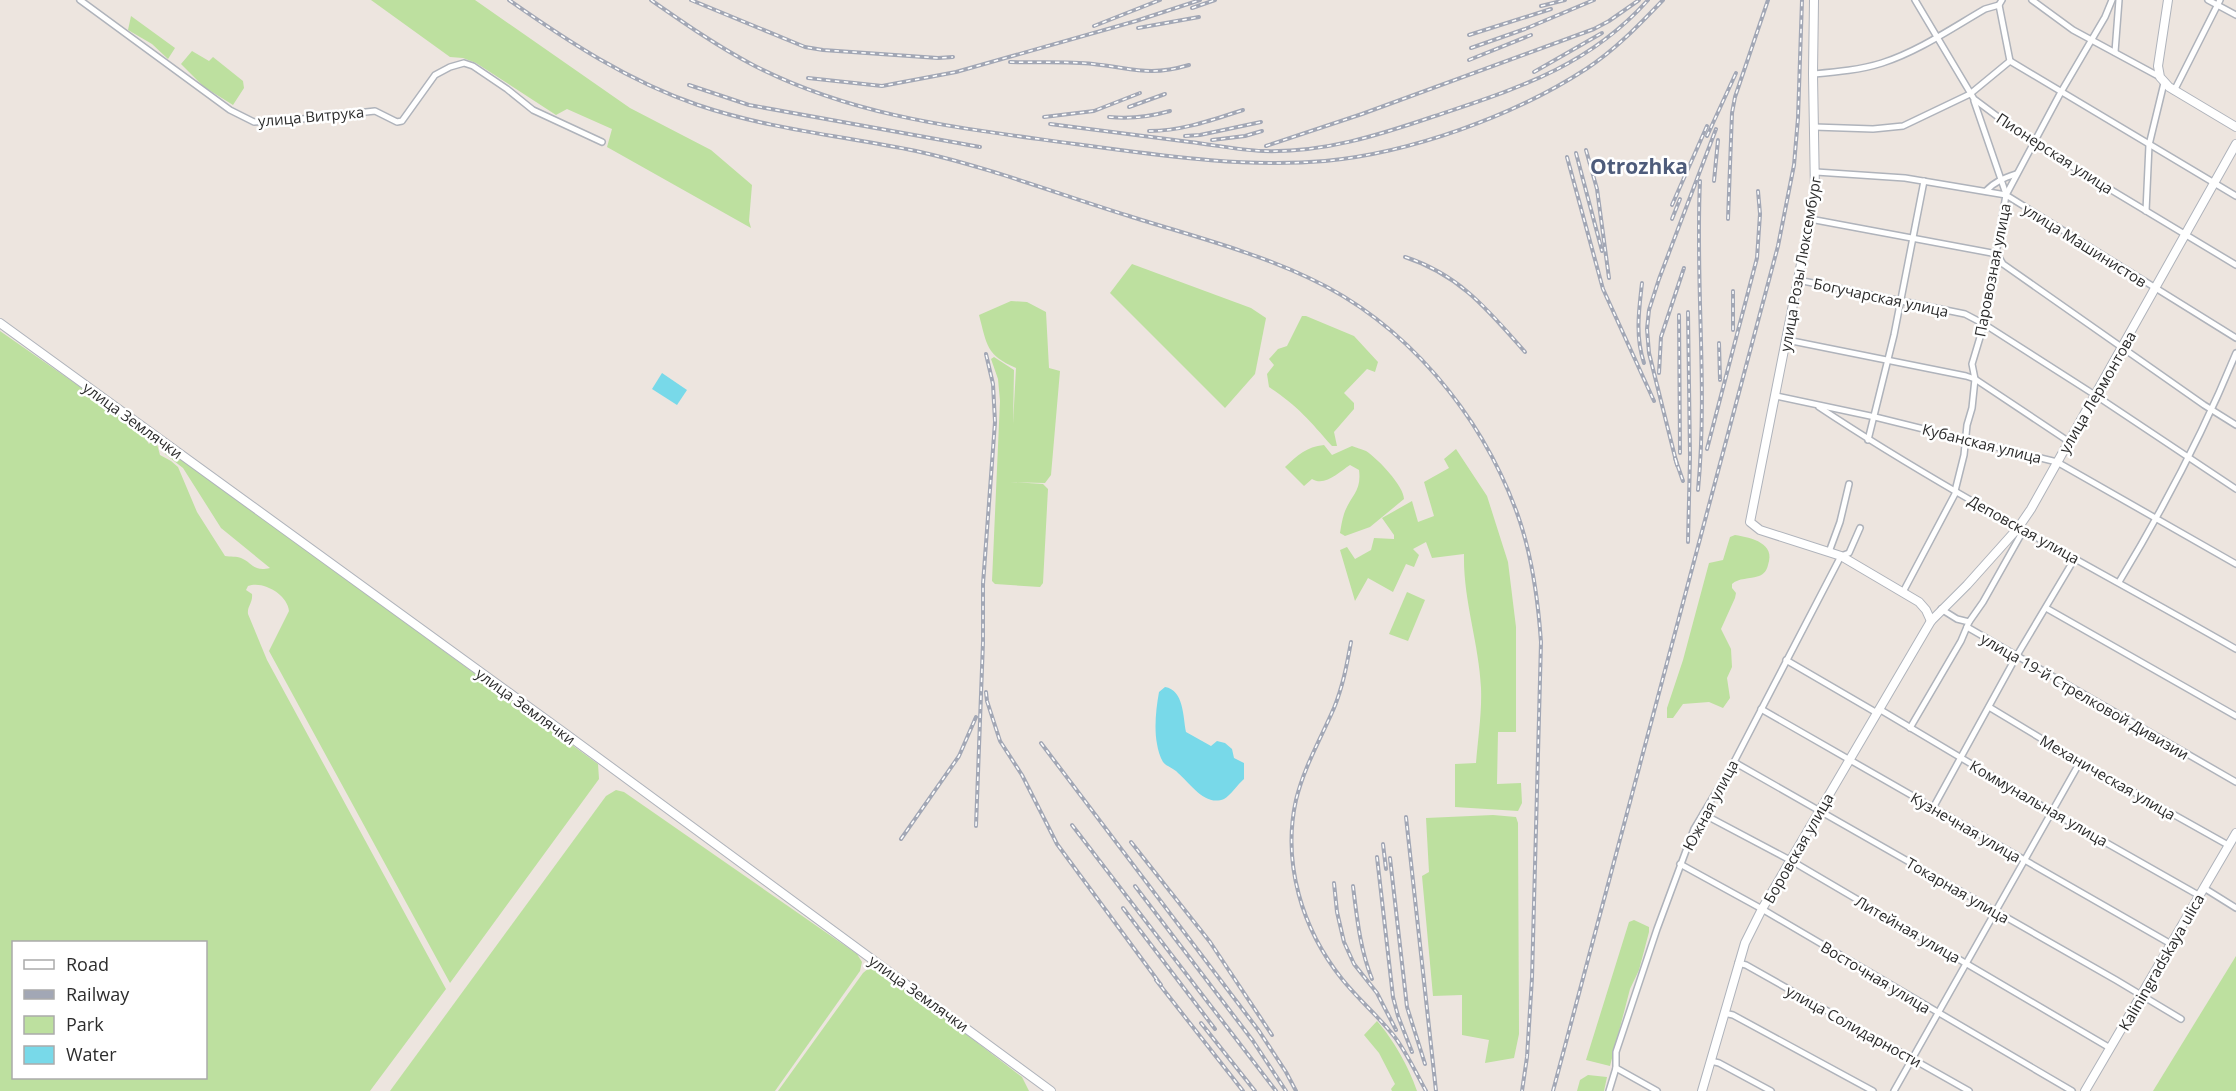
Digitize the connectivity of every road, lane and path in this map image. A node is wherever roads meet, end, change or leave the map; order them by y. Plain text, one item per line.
1 (80, 0) edge
2 (1814, 0) edge
3 (1914, 0) edge
4 (2032, 0) edge
5 (2112, 0) edge
6 (2120, 0) edge
7 (2168, 0) edge
8 (2208, 0) edge
9 (2001, 2) edge
10 (2219, 2) edge
11 (2236, 15) edge
12 (1937, 37) junction
13 (2092, 40) junction
14 (2115, 52) junction
15 (2010, 62) junction
16 (2154, 68) junction
17 (1813, 74) junction
18 (2162, 80) junction
19 (2174, 91) junction
20 (2061, 92) junction
21 (1972, 97) junction
22 (1814, 127) junction
23 (2236, 127) edge
24 (602, 142) dead end
25 (2033, 143) junction
26 (2236, 144) edge
27 (2149, 145) junction
28 (1816, 172) junction
29 (2016, 174) junction
30 (2002, 179) junction
31 (1924, 180) junction
32 (2214, 183) junction
33 (1986, 191) junction
34 (2006, 195) junction
35 (2236, 196) edge
36 (2146, 211) junction
37 (1810, 219) junction
38 (2186, 235) junction
39 (1913, 240) junction
40 (1997, 254) junction
41 (2003, 264) junction
42 (2236, 265) edge
43 (1995, 269) junction
44 (1798, 280) junction
45 (2155, 289) junction
46 (1900, 301) junction
47 (0, 323) edge
48 (1984, 324) junction
49 (2236, 338) edge
50 (1787, 340) junction
51 (2122, 348) junction
52 (2236, 353) edge
53 (1887, 359) junction
54 (1975, 379) junction
55 (2095, 395) junction
56 (1776, 396) junction
57 (1815, 405) junction
58 (2213, 410) junction
59 (1875, 417) junction
60 (2236, 425) edge
61 (1967, 439) junction
62 (1868, 440) junction
63 (2068, 441) junction
64 (2190, 458) junction
65 (2057, 462) junction
66 (1850, 484) dead end
67 (2236, 489) edge
68 (1955, 492) junction
69 (2157, 519) junction
70 (1860, 528) dead end
71 (2021, 529) junction
72 (1829, 552) junction
73 (1841, 556) junction
74 (2075, 558) junction
75 (2236, 564) edge
76 (2119, 582) junction
77 (1903, 592) junction
78 (2046, 608) junction
79 (1941, 609) junction
80 (1931, 621) junction
81 (1968, 625) junction
82 (2236, 649) edge
83 (2016, 657) junction
84 (1786, 660) junction
85 (1989, 707) junction
86 (1761, 709) junction
87 (1878, 711) junction
88 (2236, 716) edge
89 (1910, 728) junction
90 (1960, 758) junction
91 (1849, 761) junction
92 (1734, 762) junction
93 (2080, 762) junction
94 (2236, 782) edge
95 (1933, 808) junction
96 (1820, 810) junction
97 (2052, 812) junction
98 (1703, 814) junction
99 (2236, 832) edge
100 (2228, 845) junction
101 (1790, 860) junction
102 (2025, 862) junction
103 (1680, 864) junction
104 (2202, 892) junction
105 (2236, 908) edge
106 (1762, 909) junction
107 (1996, 912) junction
108 (2171, 944) junction
109 (1738, 963) junction
110 (1968, 963) junction
111 (2142, 995) junction
112 (1724, 1013) junction
113 (1938, 1013) junction
114 (2181, 1020) dead end
115 (2110, 1048) junction
116 (1912, 1058) junction
117 (1711, 1061) junction
118 (1616, 1068) junction
119 (1051, 1091) edge
120 (1609, 1091) edge
121 (1657, 1091) edge
122 (1702, 1091) edge
123 (1771, 1091) edge
124 (1873, 1091) edge
125 (1894, 1091) edge
126 (1969, 1091) edge
127 (2072, 1091) edge
128 (2085, 1091) edge

1 - 24 street, улица Витрука
2 - 17 street, улица Розы Люксембург
3 - 12 street, Пионерская улица
4 - 13 street
5 - 13 street, Паровозная улица
6 - 14 street
7 - 16 street
8 - 10 street
9 - 12 street
9 - 15 street
10 - 11 street
10 - 19 street
12 - 17 street
12 - 21 street, Пионерская улица
13 - 14 street
13 - 20 street, Паровозная улица
14 - 16 street
15 - 20 street
15 - 21 street
16 - 18 street
17 - 22 street, улица Розы Люксембург
18 - 19 street
18 - 27 street
19 - 23 street
20 - 25 street, Паровозная улица
20 - 27 street
21 - 22 street
21 - 25 street, Пионерская улица
21 - 30 street
22 - 28 street, улица Розы Люксембург
25 - 29 street, Паровозная улица
25 - 36 street, Пионерская улица
26 - 32 street, улица Лермонтова
27 - 32 street
27 - 36 street
28 - 31 street, улица Машинистов
28 - 37 street, улица Розы Люксембург
29 - 30 street
29 - 34 street, Паровозная улица
30 - 33 street
30 - 34 street
31 - 33 street, улица Машинистов
31 - 39 street
32 - 35 street
32 - 38 street, улица Лермонтова
33 - 34 street, улица Машинистов
34 - 40 street, Паровозная улица
34 - 45 street, улица Машинистов
36 - 38 street, Пионерская улица
37 - 39 street
37 - 44 street, улица Розы Люксембург
38 - 42 street, Пионерская улица
38 - 45 street, улица Лермонтова
39 - 40 street
39 - 46 street
40 - 41 street
40 - 43 street, Паровозная улица
41 - 43 street
41 - 51 street
43 - 48 street, Паровозная улица
44 - 46 street, Богучарская улица
44 - 50 street, улица Розы Люксембург
45 - 49 street, улица Машинистов
45 - 51 street, улица Лермонтова
46 - 48 street, Богучарская улица
46 - 53 street
47 - 119 street, улица Землячки
48 - 54 street, Паровозная улица
48 - 55 street, Богучарская улица
50 - 53 street
50 - 56 street, улица Розы Люксембург
51 - 55 street, улица Лермонтова
51 - 58 street
52 - 58 street
53 - 54 street
53 - 59 street
54 - 61 street, Паровозная улица
54 - 63 street
55 - 63 street, улица Лермонтова
55 - 64 street, Богучарская улица
56 - 57 street, Кубанская улица
56 - 72 street, улица Розы Люксембург
57 - 59 street, Кубанская улица
57 - 62 street, Деповская улица
58 - 60 street
58 - 64 street
59 - 61 street, Кубанская улица
59 - 62 street
61 - 65 street, Кубанская улица
61 - 68 street, Паровозная улица
62 - 68 street, Деповская улица
63 - 65 street, улица Лермонтова
64 - 67 street, Богучарская улица
64 - 69 street
65 - 69 street, Кубанская улица
65 - 71 street, улица Лермонтова
66 - 72 street
68 - 71 street, Деповская улица
68 - 77 street, Паровозная улица
69 - 75 street, Кубанская улица
69 - 76 street
70 - 73 street, Южная улица
71 - 74 street, Деповская улица
71 - 79 street, улица Лермонтова
71 - 81 street
72 - 73 street
73 - 77 street
73 - 84 street, Южная улица
74 - 76 street, Деповская улица
74 - 78 street
76 - 82 street, Деповская улица
77 - 80 street
78 - 83 street
78 - 88 street
79 - 80 street, улица Лермонтова
79 - 81 street, улица 19-й Стрелковой Дивизии
80 - 87 street, Боровская улица
81 - 83 street, улица 19-й Стрелковой Дивизии
81 - 89 street
83 - 85 street
83 - 94 street, улица 19-й Стрелковой Дивизии
84 - 86 street, Южная улица
84 - 87 street, Коммунальная улица
85 - 90 street
85 - 93 street, Механическая улица
86 - 91 street, Кузнечная улица
86 - 92 street, Южная улица
87 - 89 street, Коммунальная улица
87 - 91 street, Боровская улица
89 - 90 street, Коммунальная улица
90 - 95 street
90 - 97 street, Коммунальная улица
91 - 95 street, Кузнечная улица
91 - 96 street, Боровская улица
92 - 96 street, Токарная улица
92 - 98 street, Южная улица
93 - 97 street
93 - 100 street, Механическая улица
95 - 102 street, Кузнечная улица
96 - 101 street, Боровская улица
96 - 107 street, Токарная улица
97 - 102 street
97 - 104 street, Коммунальная улица
98 - 101 street, Литейная улица
98 - 103 street, Южная улица
99 - 100 street, Kaliningradskaya ulica
100 - 104 street, Kaliningradskaya ulica
101 - 106 street, Боровская улица
101 - 110 street, Литейная улица
102 - 107 street
102 - 108 street, Кузнечная улица
103 - 106 street, Восточная улица
103 - 118 street, Южная улица
104 - 105 street, Коммунальная улица
104 - 108 street, Kaliningradskaya ulica
106 - 109 street, Боровская улица
106 - 113 street, Восточная улица
107 - 110 street
107 - 111 street, Токарная улица
108 - 111 street, Kaliningradskaya ulica
109 - 112 street, Боровская улица
109 - 116 street, улица Солидарности
110 - 113 street
110 - 115 street, Литейная улица
111 - 114 street, Токарная улица
111 - 115 street, Kaliningradskaya ulica
112 - 117 street, Боровская улица
112 - 124 street
113 - 116 street
113 - 127 street, Восточная улица
115 - 128 street, Kaliningradskaya ulica
116 - 125 street
116 - 126 street, улица Солидарности
117 - 122 street, Боровская улица
117 - 123 street
118 - 120 street, Южная улица
118 - 121 street

